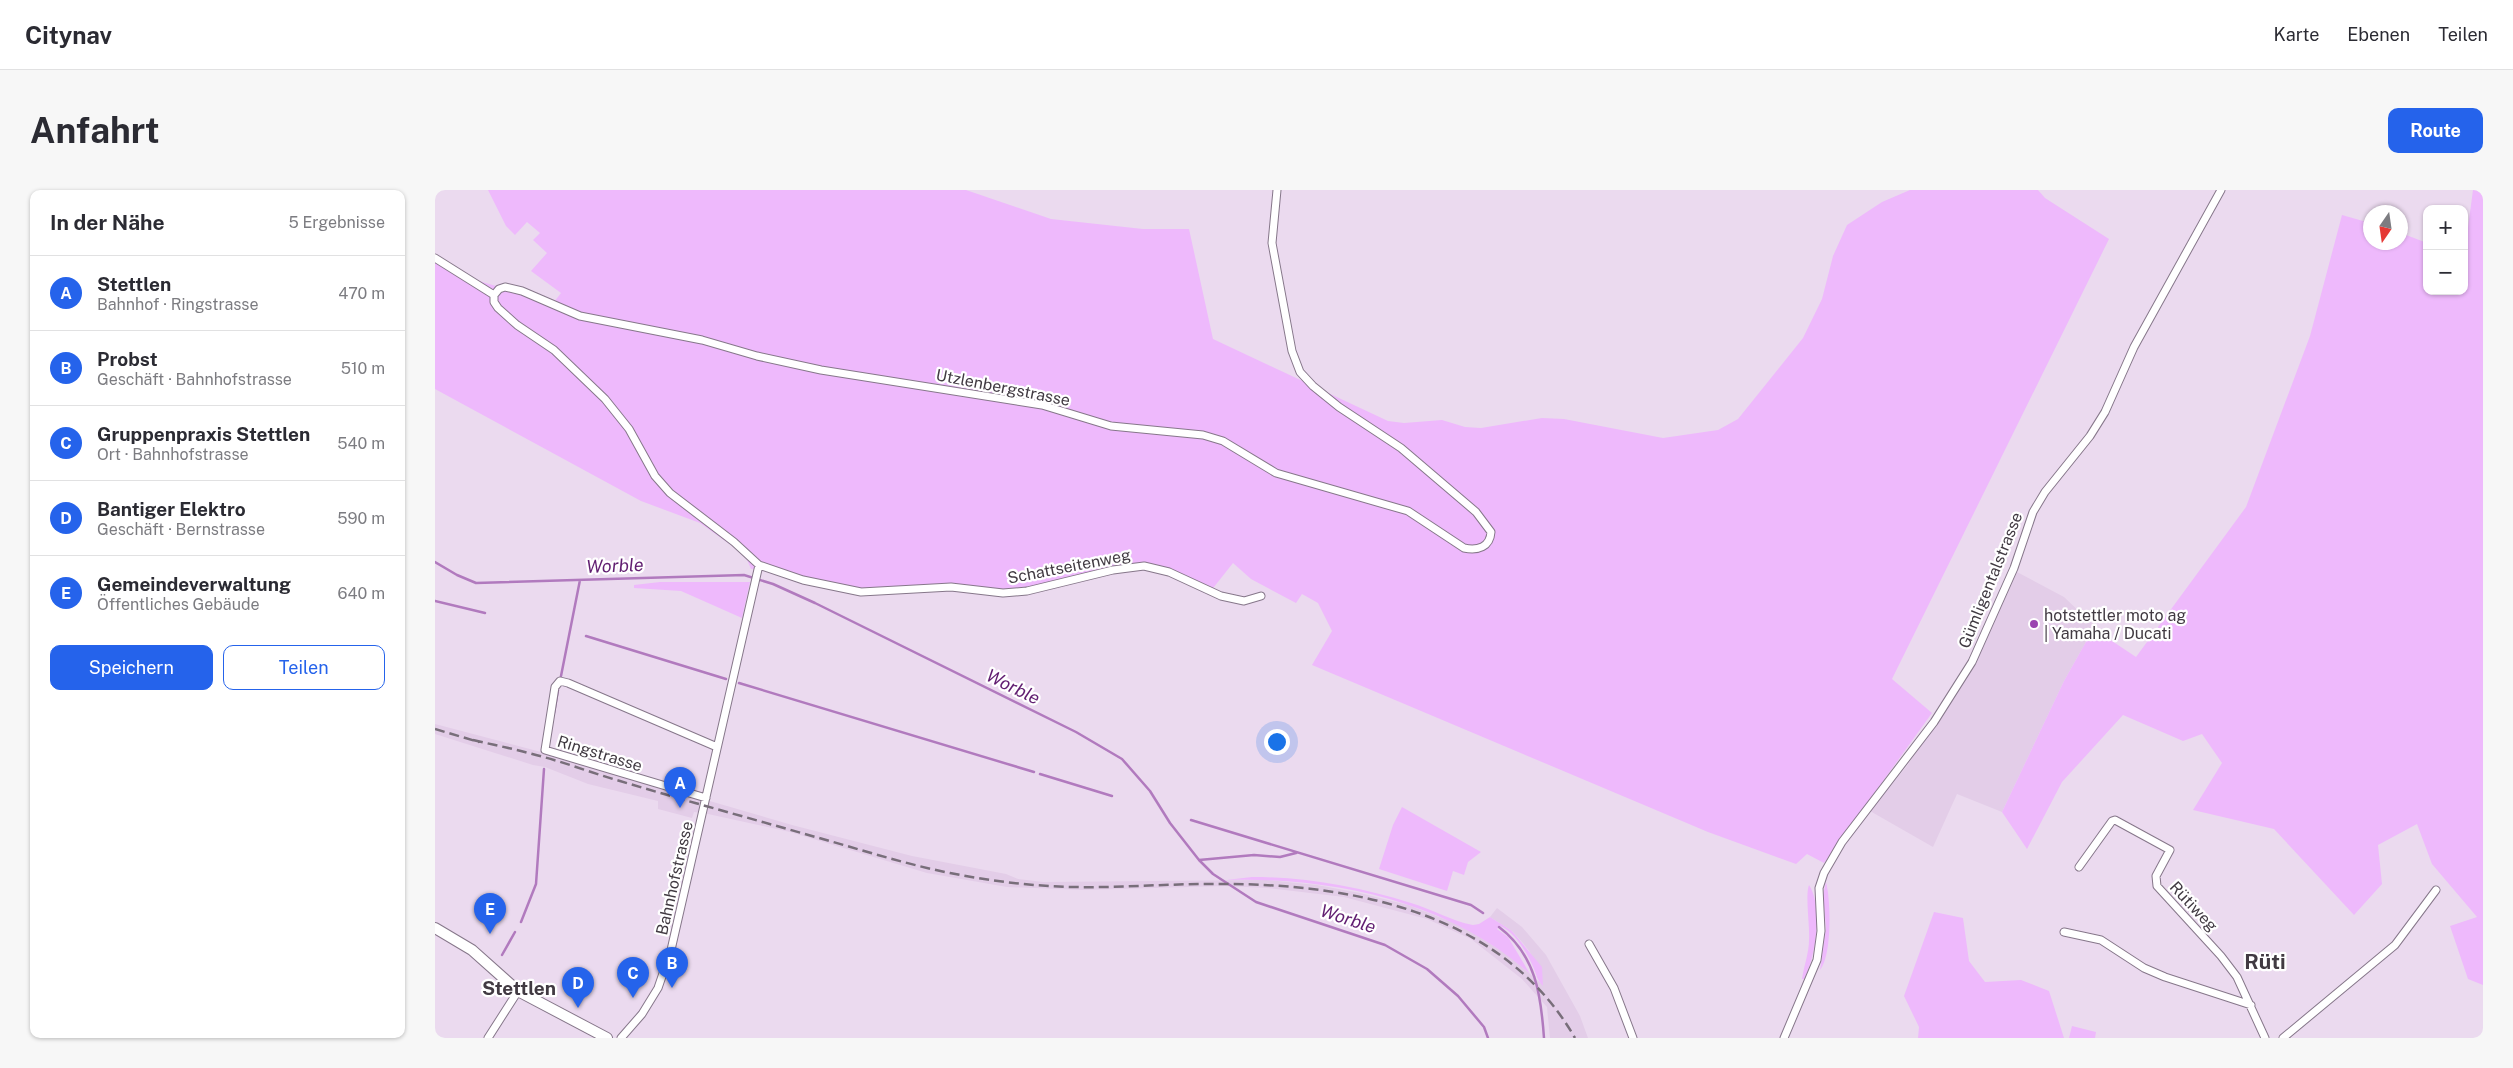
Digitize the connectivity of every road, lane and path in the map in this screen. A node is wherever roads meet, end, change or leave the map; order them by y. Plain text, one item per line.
1 (1277, 190) edge
2 (2221, 190) edge
3 (435, 258) edge
4 (495, 295) junction
5 (758, 568) junction
6 (1261, 596) dead end
7 (717, 747) junction
8 (706, 798) junction
9 (2079, 867) dead end
10 (2436, 890) dead end
11 (435, 928) edge
12 (2064, 932) dead end
13 (1589, 944) dead end
14 (517, 991) junction
15 (2251, 1005) junction
16 (488, 1038) edge
17 (607, 1038) edge
18 (621, 1038) edge
19 (1633, 1038) edge
20 (1784, 1038) edge
21 (2265, 1038) edge
22 (2283, 1038) edge

1 - 4 street, Utzlenbergstrasse
2 - 20 street, Gümligentalstrasse
3 - 4 street
4 - 5 street
5 - 6 street, Schattseitenweg
5 - 7 street, Bahnhofstrasse
7 - 8 street, Bahnhofstrasse
7 - 8 street, Ringstrasse
8 - 18 street, Bahnhofstrasse
9 - 15 street, Rütiweg
10 - 22 street
11 - 14 main road
12 - 15 street
13 - 19 street
14 - 16 street
14 - 17 main road
15 - 21 street, Rütiweg

